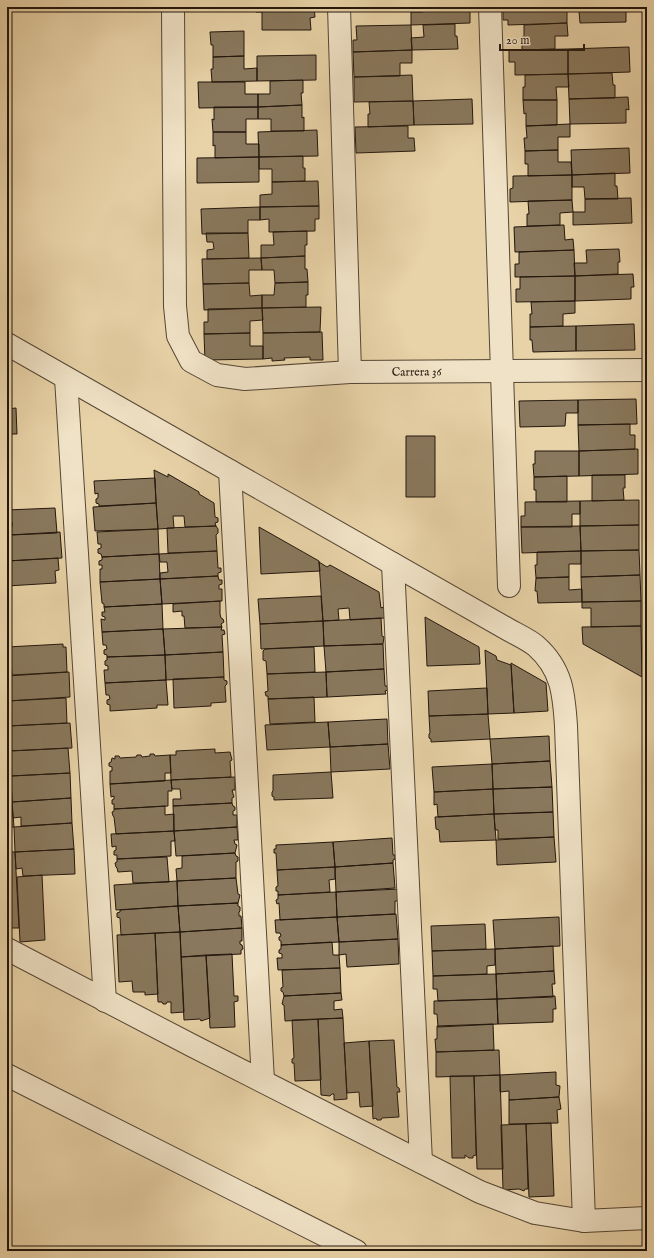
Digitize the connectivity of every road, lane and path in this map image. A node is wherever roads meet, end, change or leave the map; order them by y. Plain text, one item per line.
1 (173, 7) edge
2 (339, 7) edge
3 (490, 7) edge
4 (7, 344) edge
5 (647, 370) edge
6 (502, 371) junction
7 (350, 372) junction
8 (66, 378) junction
9 (230, 471) junction
10 (393, 564) junction
11 (509, 586) dead end
12 (7, 949) edge
13 (105, 1001) junction
14 (7, 1075) edge
15 (263, 1081) junction
16 (421, 1162) junction
17 (647, 1218) edge
18 (584, 1221) junction
19 (356, 1251) edge

1 - 7 street, Carrera 36
2 - 7 street
3 - 6 street
4 - 8 street
5 - 6 street, Carrera 36
6 - 7 street, Carrera 36
6 - 11 street
8 - 9 street
8 - 13 street
9 - 10 street
9 - 15 street
10 - 16 street
10 - 18 street
12 - 13 street
13 - 15 street
14 - 19 street
15 - 16 street
16 - 18 street
17 - 18 street

